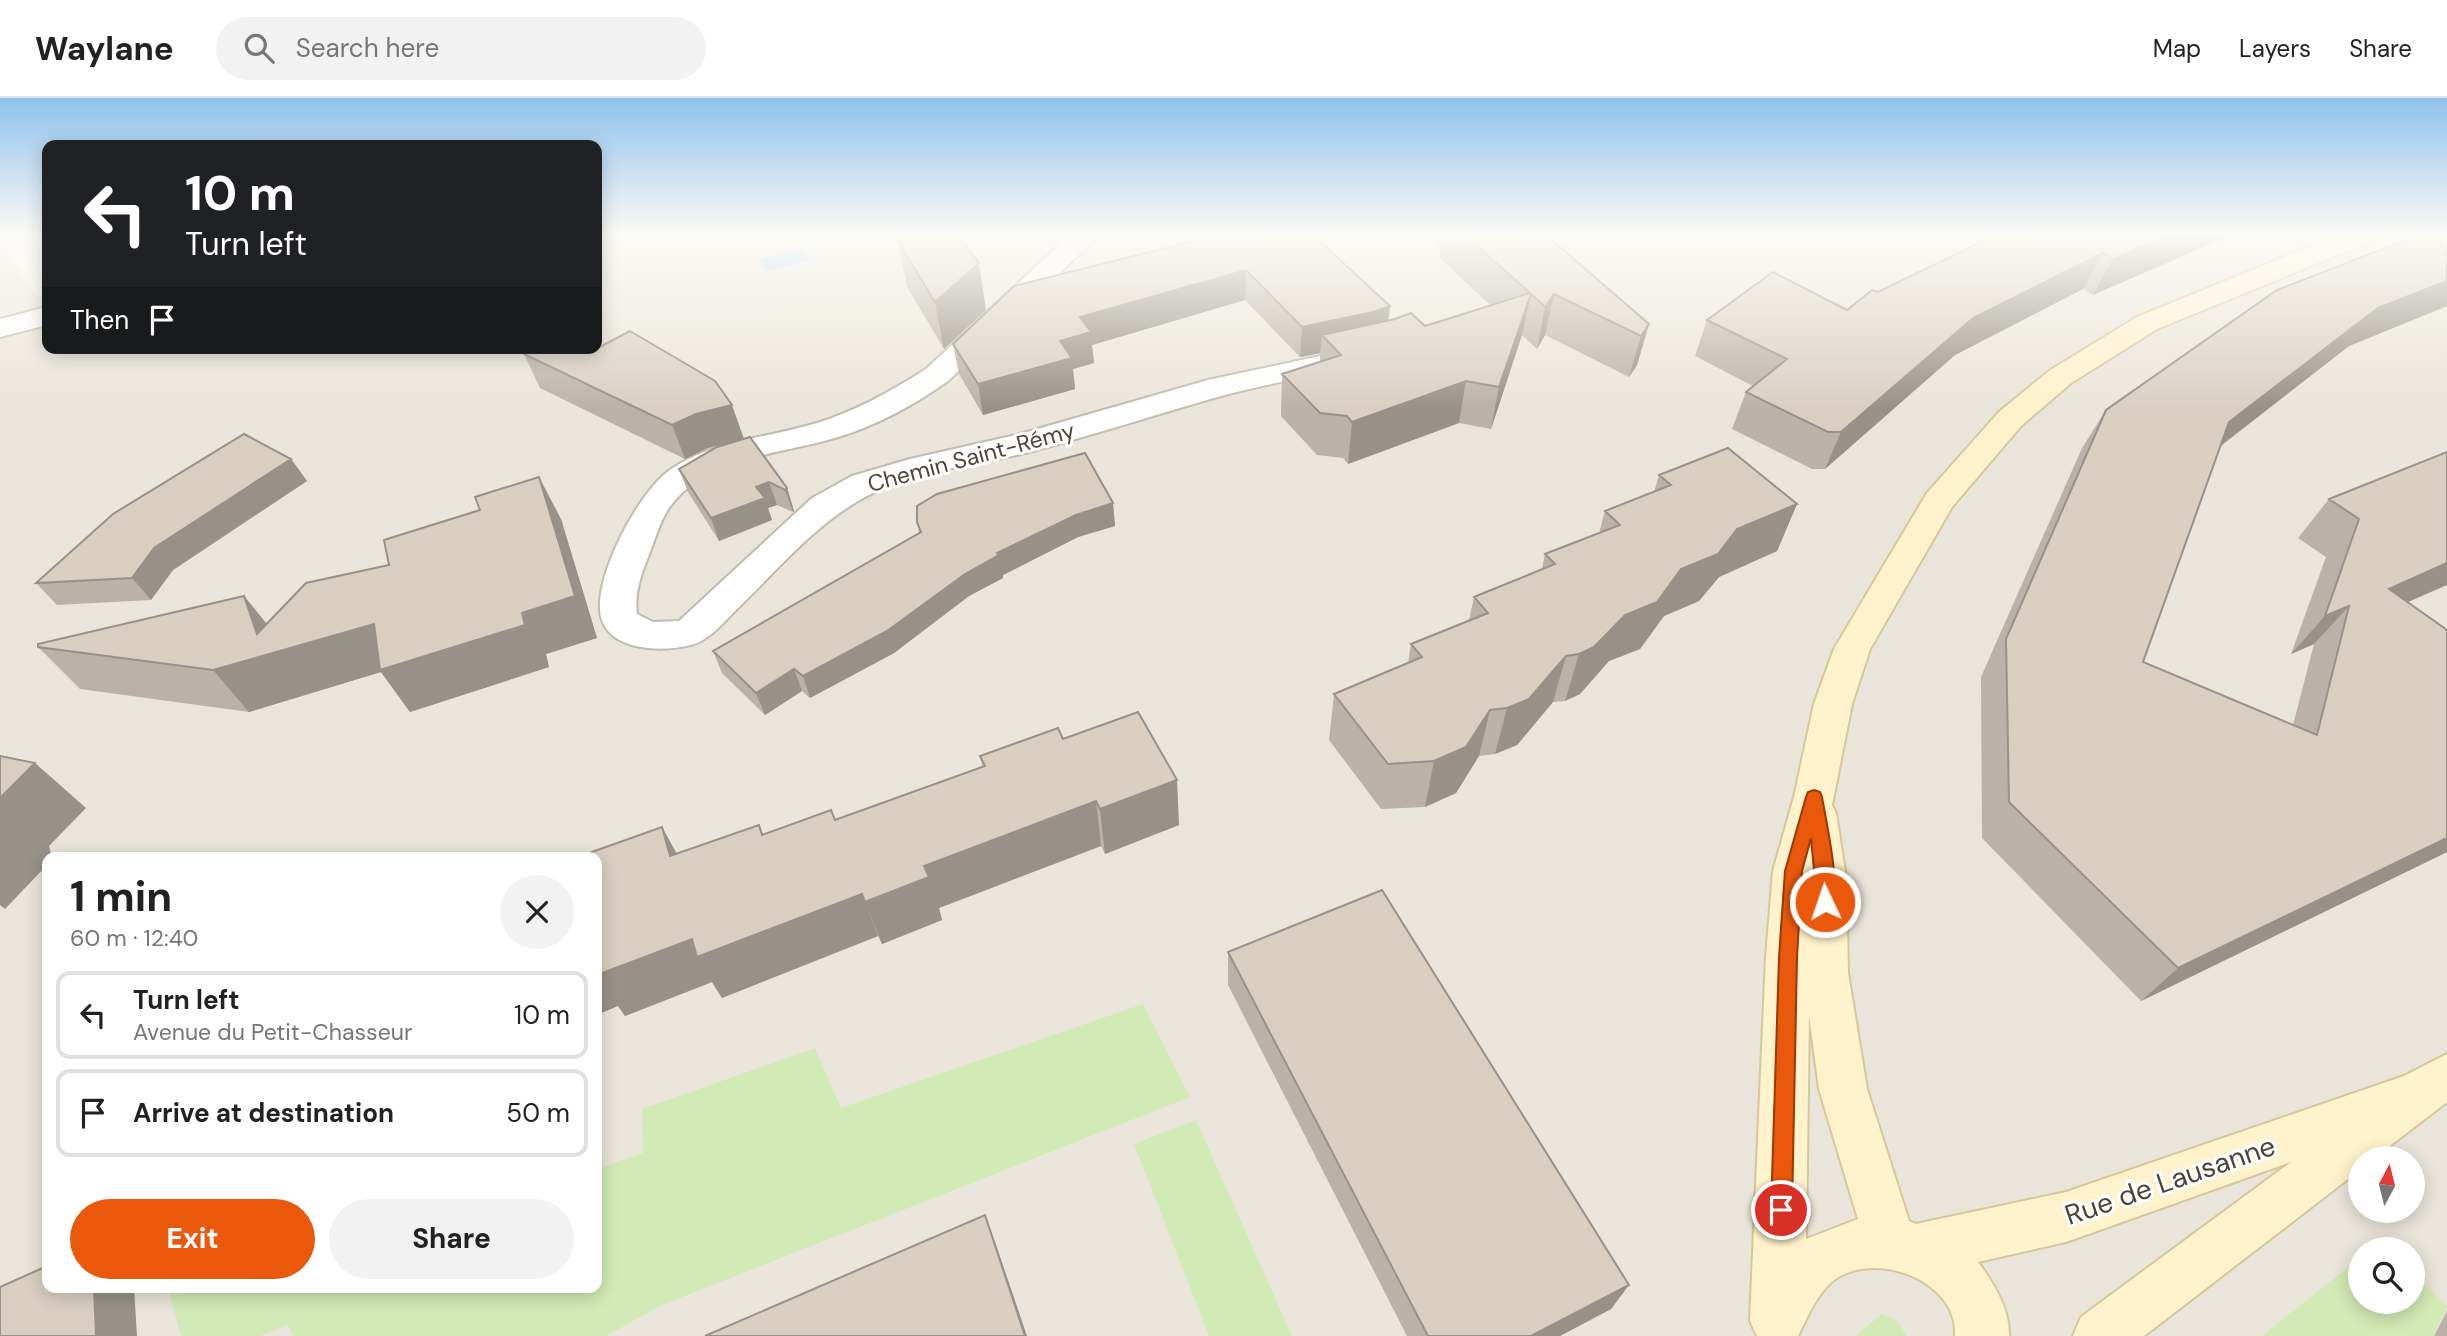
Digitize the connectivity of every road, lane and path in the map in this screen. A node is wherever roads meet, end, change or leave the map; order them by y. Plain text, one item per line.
1 (1024, 293) edge
2 (2217, 293) edge
3 (42, 317) edge
4 (0, 328) edge
5 (1367, 355) edge
6 (1814, 797) junction
7 (2432, 1085) edge
8 (1904, 1245) junction
9 (1775, 1327) edge
10 (1982, 1336) edge
11 (2100, 1336) edge

1 - 5 street, Chemin Saint-Rémy
2 - 6 street
3 - 4 street
6 - 8 street
6 - 9 street
7 - 8 street, Rue de Lausanne
7 - 11 street, Rue de Lausanne
8 - 9 street, Rue de Lausanne
8 - 10 street

